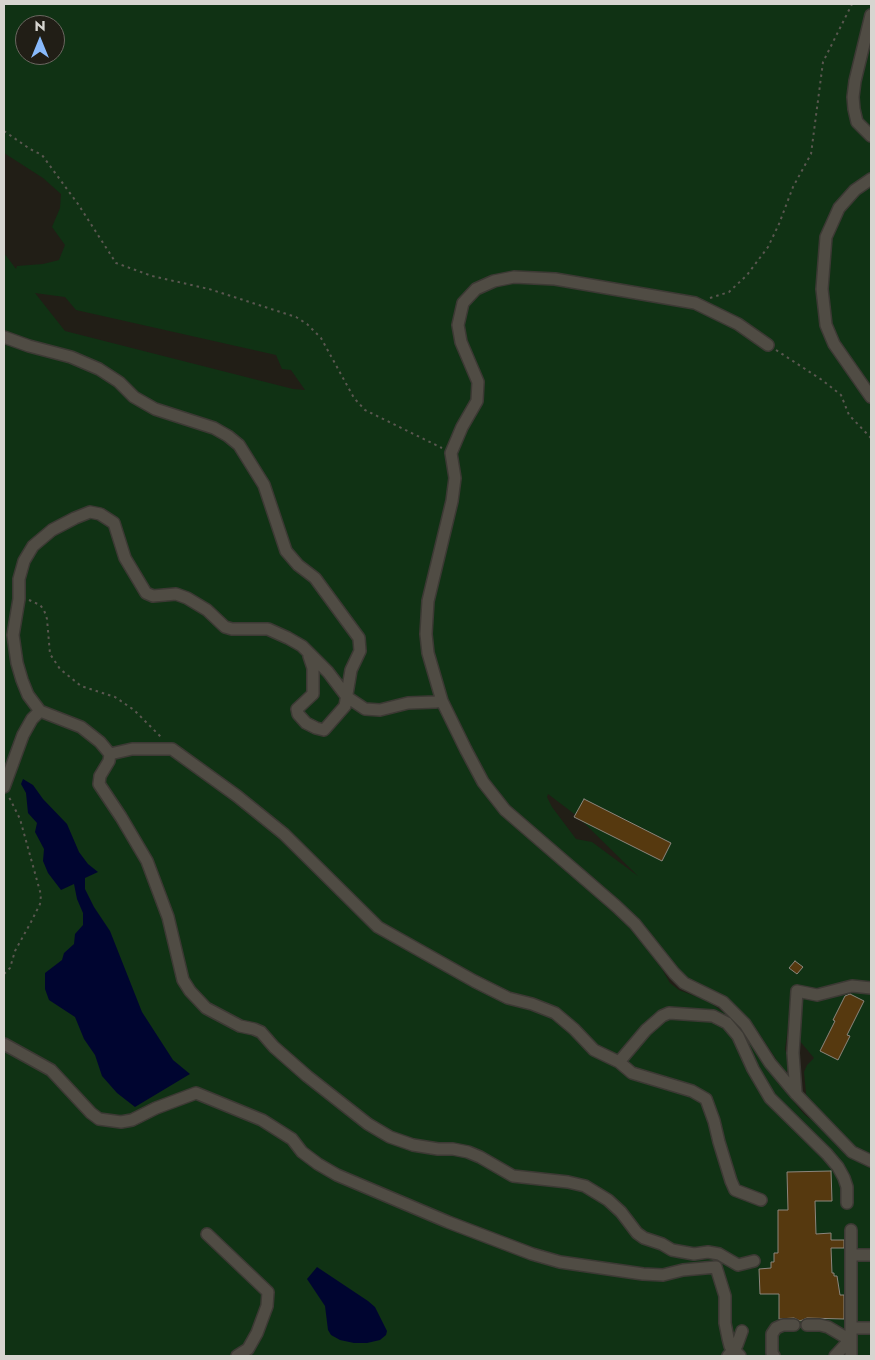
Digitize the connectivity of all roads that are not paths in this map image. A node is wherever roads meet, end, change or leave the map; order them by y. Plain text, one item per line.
1 (871, 16) edge
2 (871, 136) edge
3 (871, 179) edge
4 (4, 337) edge
5 (768, 344) road end
6 (871, 397) edge
7 (309, 654) junction
8 (347, 697) junction
9 (442, 700) junction
10 (40, 712) junction
11 (110, 754) junction
12 (6, 791) edge
13 (871, 988) edge
14 (741, 1019) junction
15 (731, 1027) junction
16 (4, 1044) edge
17 (619, 1062) junction
18 (796, 1094) junction
19 (871, 1161) edge
20 (761, 1200) dead end
21 (847, 1203) dead end
22 (851, 1230) dead end
23 (207, 1234) dead end
24 (694, 1254) junction
25 (851, 1255) junction
26 (871, 1255) edge
27 (754, 1261) dead end
28 (738, 1265) junction
29 (716, 1267) junction
30 (794, 1325) dead end
31 (807, 1325) dead end
32 (871, 1328) edge
33 (742, 1331) dead end
34 (851, 1341) edge
35 (734, 1354) edge
36 (237, 1356) edge
37 (774, 1356) edge
38 (835, 1356) edge

1 - 2 street
3 - 6 street
4 - 8 street
5 - 9 street
7 - 8 street
7 - 8 street
7 - 10 street
8 - 9 street
9 - 14 street
10 - 11 street
10 - 12 street
11 - 17 street
11 - 24 street
13 - 18 street
14 - 15 street
14 - 18 street
15 - 17 street
15 - 21 street
16 - 29 street
17 - 20 street
18 - 19 street
22 - 25 street
23 - 36 street
24 - 28 street
24 - 29 street
25 - 26 street
25 - 34 street
27 - 28 street
28 - 29 street
29 - 35 street
30 - 37 street
31 - 34 street
32 - 34 street
33 - 35 street
34 - 38 street

